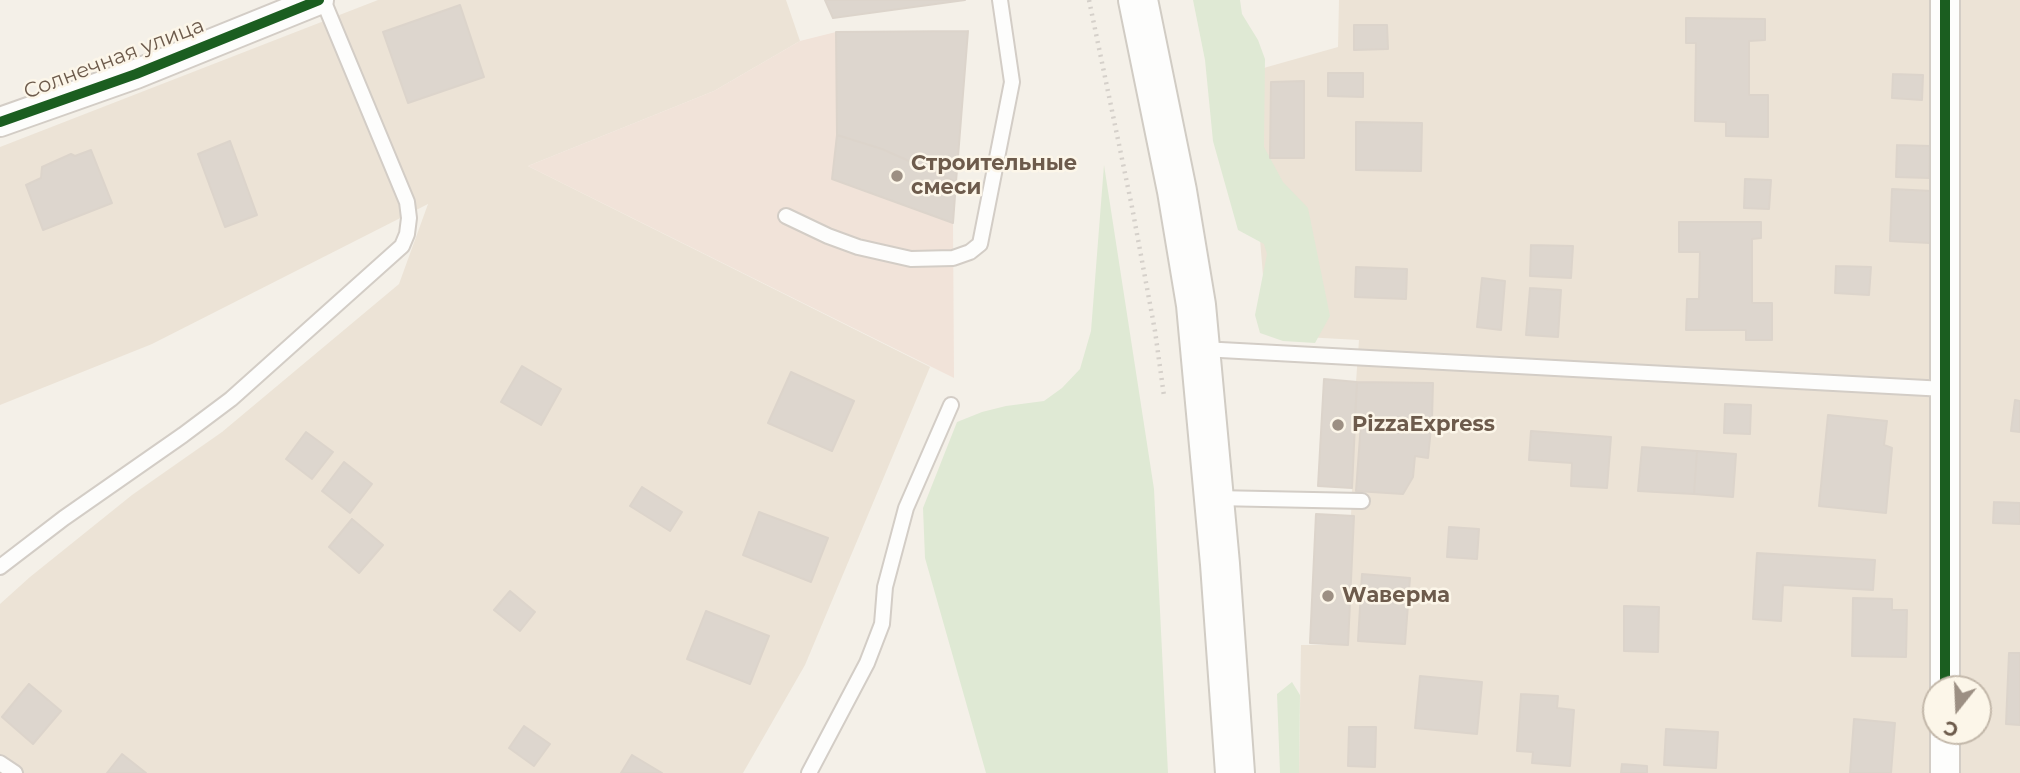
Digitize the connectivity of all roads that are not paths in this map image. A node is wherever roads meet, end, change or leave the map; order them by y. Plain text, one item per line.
1 (321, 0) edge
2 (1000, 0) edge
3 (1111, 0) edge
4 (1138, 0) edge
5 (1945, 0) edge
6 (0, 122) edge
7 (786, 216) dead end
8 (1199, 346) junction
9 (1945, 389) junction
10 (951, 405) dead end
11 (1214, 498) junction
12 (1362, 501) dead end
13 (0, 567) edge
14 (1945, 675) edge
15 (1945, 745) edge
16 (0, 763) edge
17 (15, 773) edge
18 (808, 773) edge
19 (1235, 773) edge
20 (1945, 773) edge

1 - 6 street, Солнечная улица
1 - 13 lane
2 - 7 lane
3 - 8 main road
4 - 8 main road
5 - 9 street
8 - 9 lane
8 - 11 main road
9 - 14 street
10 - 18 lane
11 - 12 lane
11 - 19 main road
15 - 20 street
16 - 17 lane

